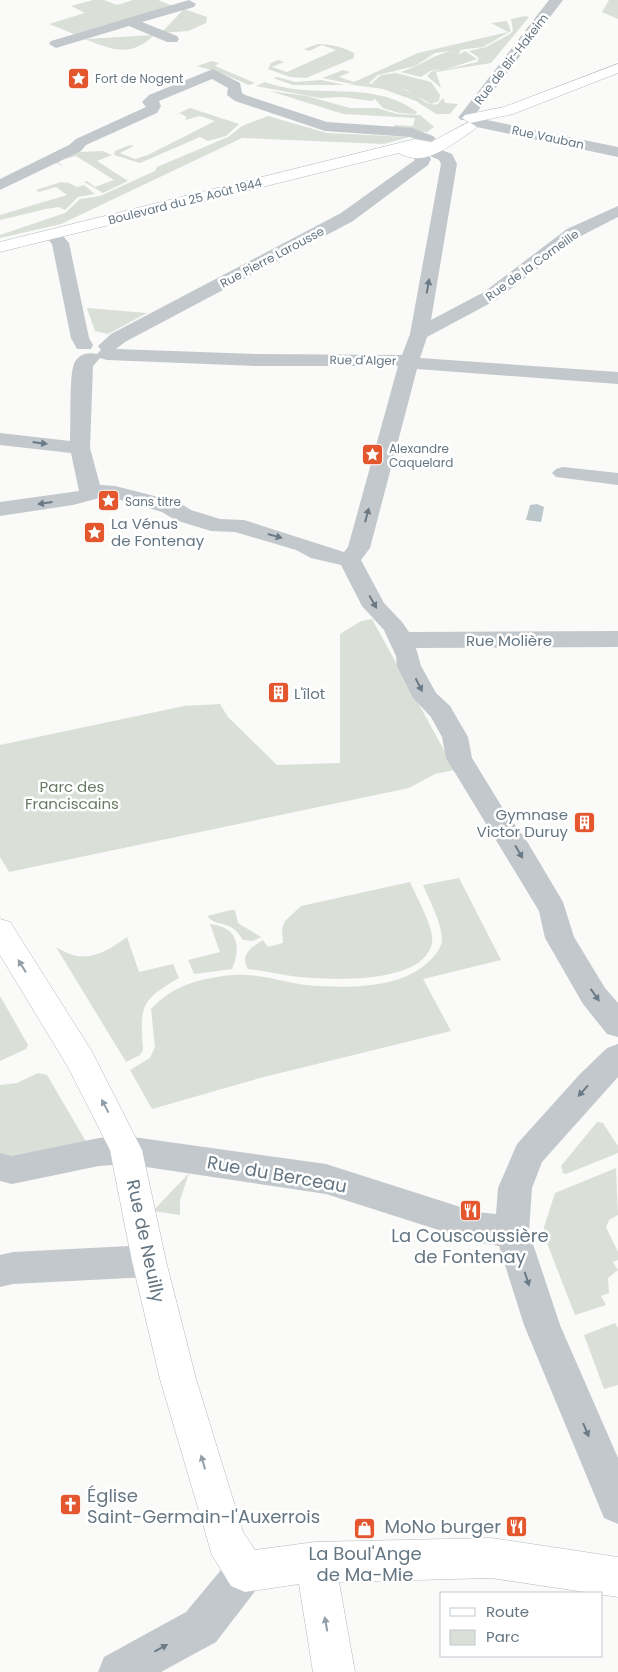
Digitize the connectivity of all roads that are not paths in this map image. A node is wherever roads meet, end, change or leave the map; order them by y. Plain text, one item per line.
1 (556, 0) edge
2 (189, 4) dead end
3 (130, 22) junction
4 (172, 39) dead end
5 (56, 44) dead end
6 (618, 68) edge
7 (479, 100) junction
8 (512, 109) junction
9 (468, 122) junction
10 (420, 148) junction
11 (618, 152) edge
12 (0, 185) edge
13 (618, 211) edge
14 (52, 234) junction
15 (0, 247) edge
16 (419, 334) junction
17 (97, 351) junction
18 (409, 362) junction
19 (618, 378) edge
20 (0, 439) edge
21 (80, 448) junction
22 (563, 473) dead end
23 (618, 479) edge
24 (89, 494) junction
25 (0, 509) edge
26 (350, 560) junction
27 (618, 639) edge
28 (400, 640) junction
29 (0, 930) edge
30 (618, 1024) edge
31 (618, 1057) edge
32 (126, 1150) junction
33 (0, 1167) edge
34 (512, 1232) junction
35 (149, 1261) junction
36 (0, 1271) edge
37 (618, 1504) edge
38 (315, 1562) junction
39 (246, 1572) junction
40 (618, 1577) edge
41 (119, 1672) edge
42 (334, 1672) edge

1 - 7 street, Rue de Bir-Hakeim
2 - 3 street
3 - 4 street
3 - 5 street
6 - 8 street, Boulevard du 25 Août 1944
7 - 8 street
7 - 9 street, Rue de Bir-Hakeim
8 - 9 street, Boulevard du 25 Août 1944
9 - 10 street, Boulevard du 25 Août 1944
9 - 11 street, Rue Vauban
10 - 12 street
10 - 14 street, Boulevard du 25 Août 1944
16 -> 10 street
10 - 17 street, Rue Pierre Larousse
13 - 16 street, Rue de la Corneille
14 - 15 street, Boulevard du 25 Août 1944
14 - 17 street
16 - 18 street
17 - 18 street, Rue d'Alger
17 - 21 street
18 - 19 street, Rue d'Alger
26 -> 18 street
20 -> 21 street
21 - 24 street
22 - 23 street
24 -> 25 street
24 -> 26 street
26 -> 28 street
27 - 28 street, Rue Molière
28 -> 30 street
32 -> 29 street, Rue de Neuilly
31 -> 34 street
32 - 33 street, Rue du Berceau
32 - 34 street, Rue du Berceau
32 - 35 street, Rue de Neuilly
34 -> 37 street
35 - 36 street
39 -> 35 street, Rue de Neuilly
38 - 39 street
38 - 40 street
42 -> 38 street
41 -> 39 street

